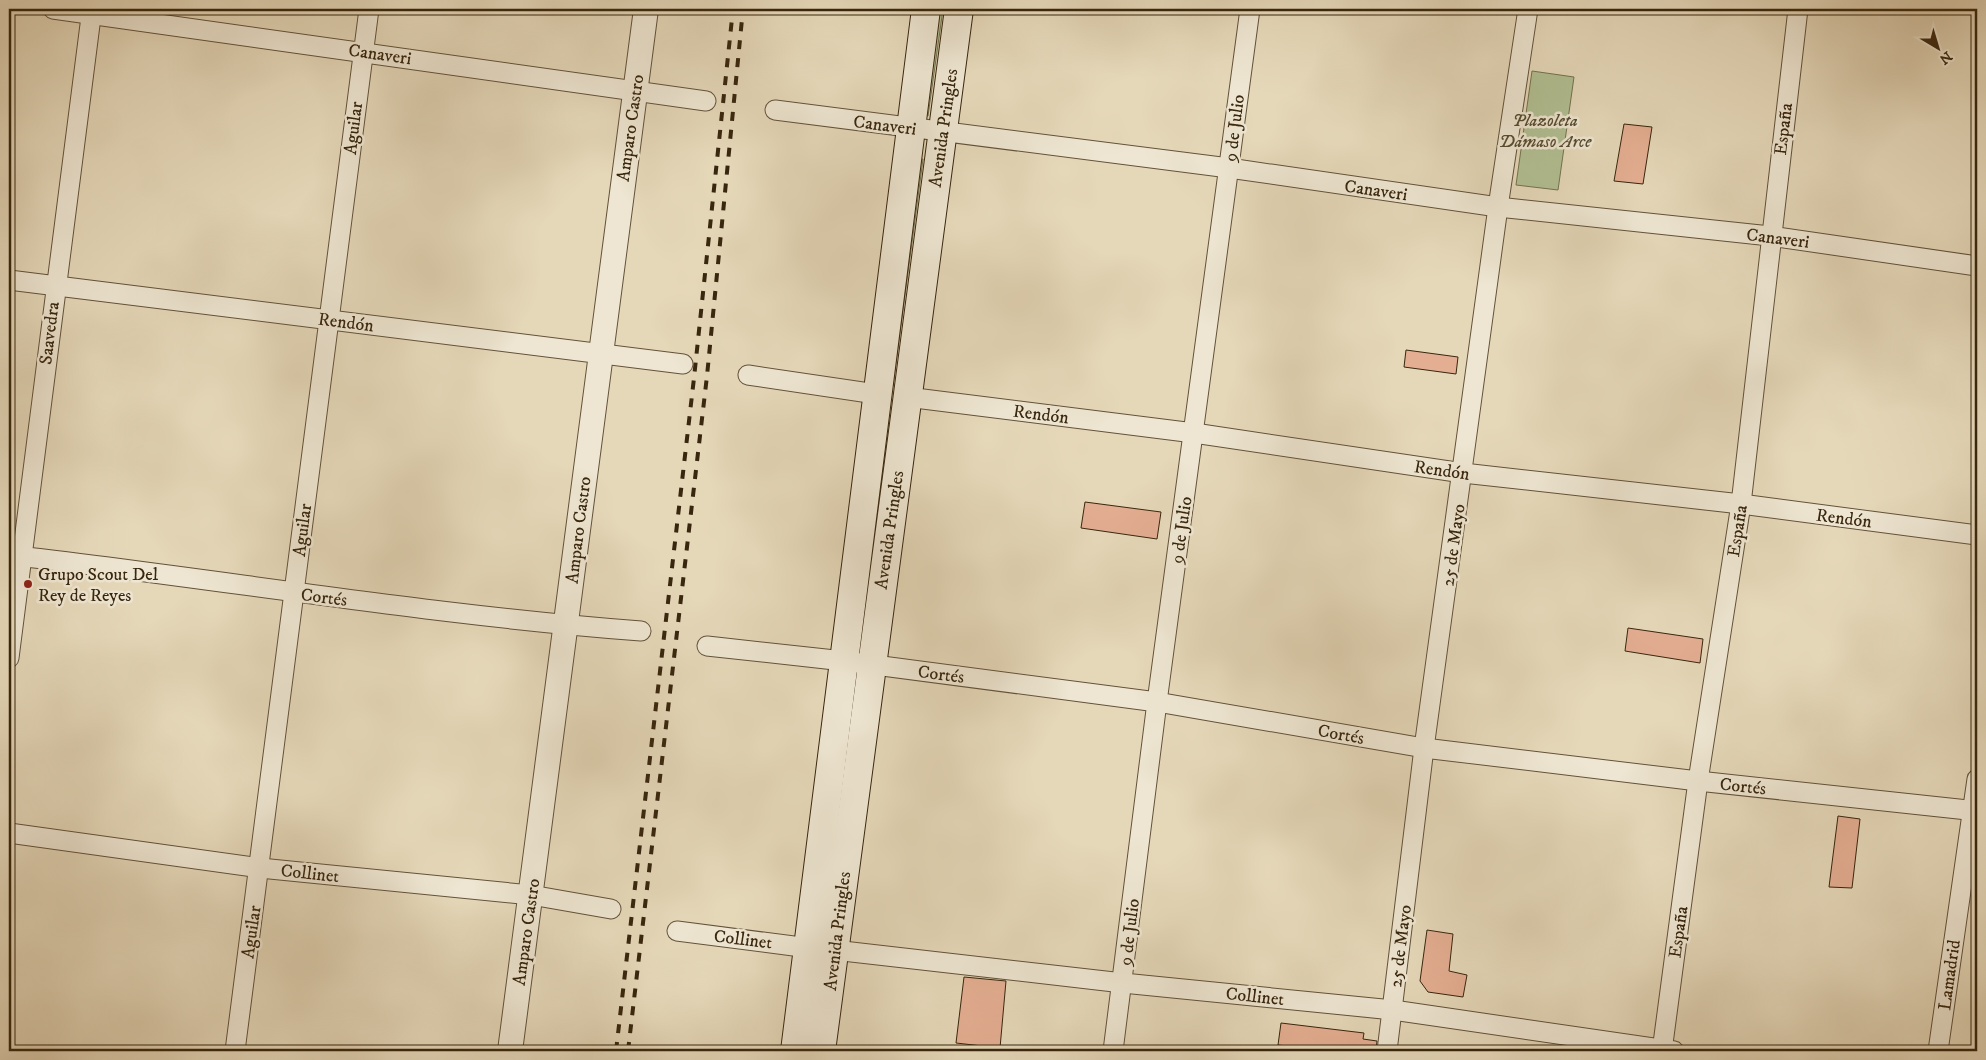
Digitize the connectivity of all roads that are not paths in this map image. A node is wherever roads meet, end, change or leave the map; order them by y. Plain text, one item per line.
1 (53, 9) edge
2 (369, 9) edge
3 (646, 9) edge
4 (926, 9) edge
5 (959, 9) edge
6 (1250, 9) edge
7 (1528, 9) edge
8 (1798, 9) edge
9 (92, 11) edge
10 (363, 52) junction
11 (635, 90) junction
12 (706, 101) dead end
13 (775, 110) dead end
14 (910, 128) junction
15 (943, 132) junction
16 (1229, 168) junction
17 (1498, 207) junction
18 (1770, 236) junction
19 (1977, 266) edge
20 (9, 280) edge
21 (55, 286) junction
22 (329, 320) junction
23 (600, 355) junction
24 (683, 364) dead end
25 (748, 375) dead end
26 (876, 394) junction
27 (907, 397) junction
28 (1194, 433) junction
29 (1463, 473) junction
30 (1741, 504) junction
31 (1977, 535) edge
32 (15, 556) edge
33 (294, 593) junction
34 (567, 625) junction
35 (641, 631) dead end
36 (707, 646) dead end
37 (9, 658) edge
38 (844, 661) junction
39 (871, 665) junction
40 (1157, 702) junction
41 (1424, 748) junction
42 (1977, 779) edge
43 (1698, 781) junction
44 (1975, 811) edge
45 (9, 833) edge
46 (260, 868) junction
47 (531, 895) junction
48 (611, 909) dead end
49 (677, 931) dead end
50 (821, 949) junction
51 (1123, 983) junction
52 (1393, 1010) junction
53 (235, 1051) edge
54 (510, 1051) edge
55 (794, 1051) edge
56 (821, 1051) edge
57 (1113, 1051) edge
58 (1387, 1051) edge
59 (1666, 1051) edge
60 (1938, 1051) edge

1 - 9 street, Canaveri
2 - 10 street, Aguilar
3 - 11 street, Amparo Castro
4 - 14 main road, Avenida Pringles
5 - 15 main road, Avenida Pringles
6 - 16 street, 9 de Julio
7 - 17 street, 25 de Mayo
8 - 18 street, España
9 - 10 street, Canaveri
9 - 21 street, Saavedra
10 - 11 street, Canaveri
10 - 22 street, Aguilar
11 - 12 street, Canaveri
11 - 23 street, Amparo Castro
13 - 14 street, Canaveri
14 - 15 street, Canaveri
14 - 26 main road, Avenida Pringles
15 - 16 street, Canaveri
15 - 27 main road, Avenida Pringles
16 - 17 street, Canaveri
16 - 28 street, 9 de Julio
17 - 18 street, Canaveri
17 - 29 street, 25 de Mayo
18 - 19 street, Canaveri
18 - 30 street, España
20 - 21 street, Rendón
21 - 22 street, Rendón
21 - 32 street, Saavedra
22 - 23 street, Rendón
22 - 33 street, Aguilar
23 - 24 street, Rendón
23 - 34 street, Amparo Castro
25 - 26 street
26 - 38 main road, Avenida Pringles
27 - 28 street, Rendón
27 - 39 main road, Avenida Pringles
28 - 29 street, Rendón
28 - 40 street, 9 de Julio
29 - 30 street, Rendón
29 - 41 street, 25 de Mayo
30 - 31 street, Rendón
30 - 43 street, España
32 - 33 street, Cortés
32 - 37 street, Saavedra
33 - 34 street, Cortés
33 - 46 street, Aguilar
34 - 35 street, Cortés
34 - 47 street, Amparo Castro
36 - 38 street, Cortés
38 - 39 street, Cortés
38 - 50 main road, Avenida Pringles
39 - 40 street, Cortés
39 - 50 main road, Avenida Pringles
40 - 41 street, Cortés
40 - 51 street, 9 de Julio
41 - 43 street, Cortés
41 - 52 street, 25 de Mayo
42 - 44 street, Lamadrid
43 - 44 street, Cortés
43 - 59 street, España
44 - 60 street, Lamadrid
45 - 46 street, Collinet
46 - 47 street, Collinet
46 - 53 street, Aguilar
47 - 48 street, Collinet
47 - 54 street, Amparo Castro
49 - 50 street, Collinet
50 - 51 street, Collinet
50 - 55 main road, Avenida Pringles
50 - 56 main road, Avenida Pringles
51 - 52 street, Collinet
51 - 57 street, 9 de Julio
52 - 58 street, 25 de Mayo
52 - 59 street, Collinet

